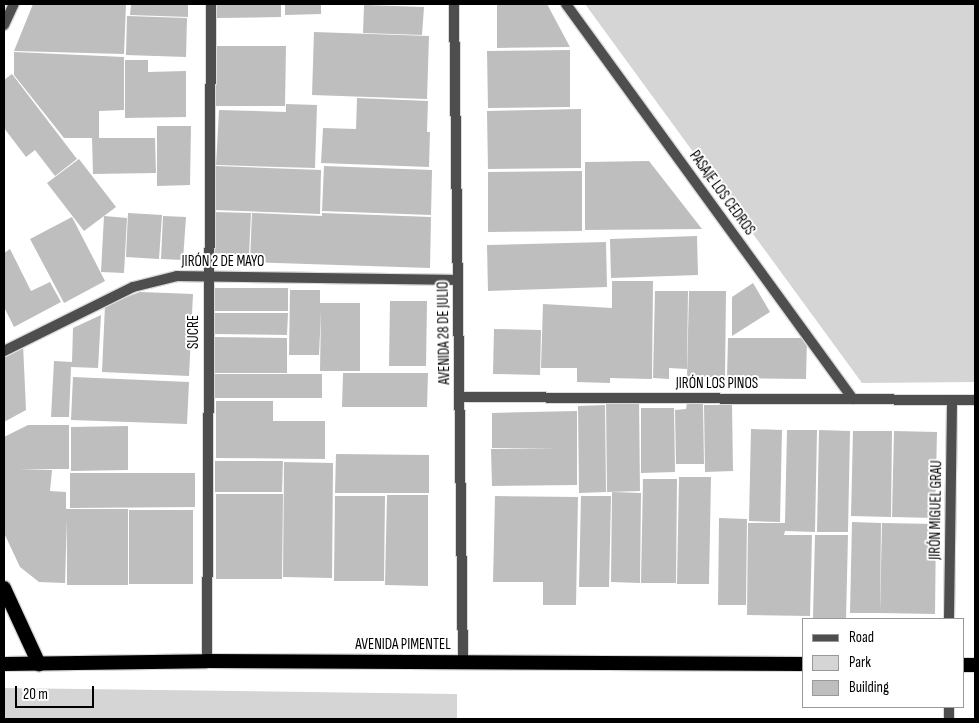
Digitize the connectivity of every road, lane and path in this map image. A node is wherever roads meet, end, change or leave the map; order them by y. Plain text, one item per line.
1 (14, 4) edge
2 (211, 4) edge
3 (454, 4) edge
4 (566, 4) edge
5 (4, 25) edge
6 (209, 276) junction
7 (458, 280) junction
8 (4, 350) edge
9 (460, 397) junction
10 (853, 400) junction
11 (952, 400) junction
12 (975, 400) edge
13 (4, 588) edge
14 (949, 618) edge
15 (206, 661) junction
16 (463, 662) junction
17 (4, 664) edge
18 (39, 664) junction
19 (802, 664) edge

1 - 5 street
2 - 6 street, SUCRE
3 - 7 street, AVENIDA 28 DE JULIO
4 - 10 street, PASAJE LOS CEDROS
6 - 7 street, JIRÓN 2 DE MAYO
6 - 8 street, JIRÓN 2 DE MAYO
6 - 15 street, SUCRE
7 - 9 street, AVENIDA 28 DE JULIO
9 - 10 street, JIRÓN LOS PINOS
9 - 16 street, AVENIDA 28 DE JULIO
10 - 11 street, JIRÓN LOS PINOS
11 - 12 street, JIRÓN LOS PINOS
11 - 14 street, JIRÓN MIGUEL GRAU
13 - 18 highway
15 - 16 highway, AVENIDA PIMENTEL
15 - 18 highway, AVENIDA PIMENTEL
16 - 19 highway, AVENIDA PIMENTEL
17 - 18 highway, AVENIDA PIMENTEL

